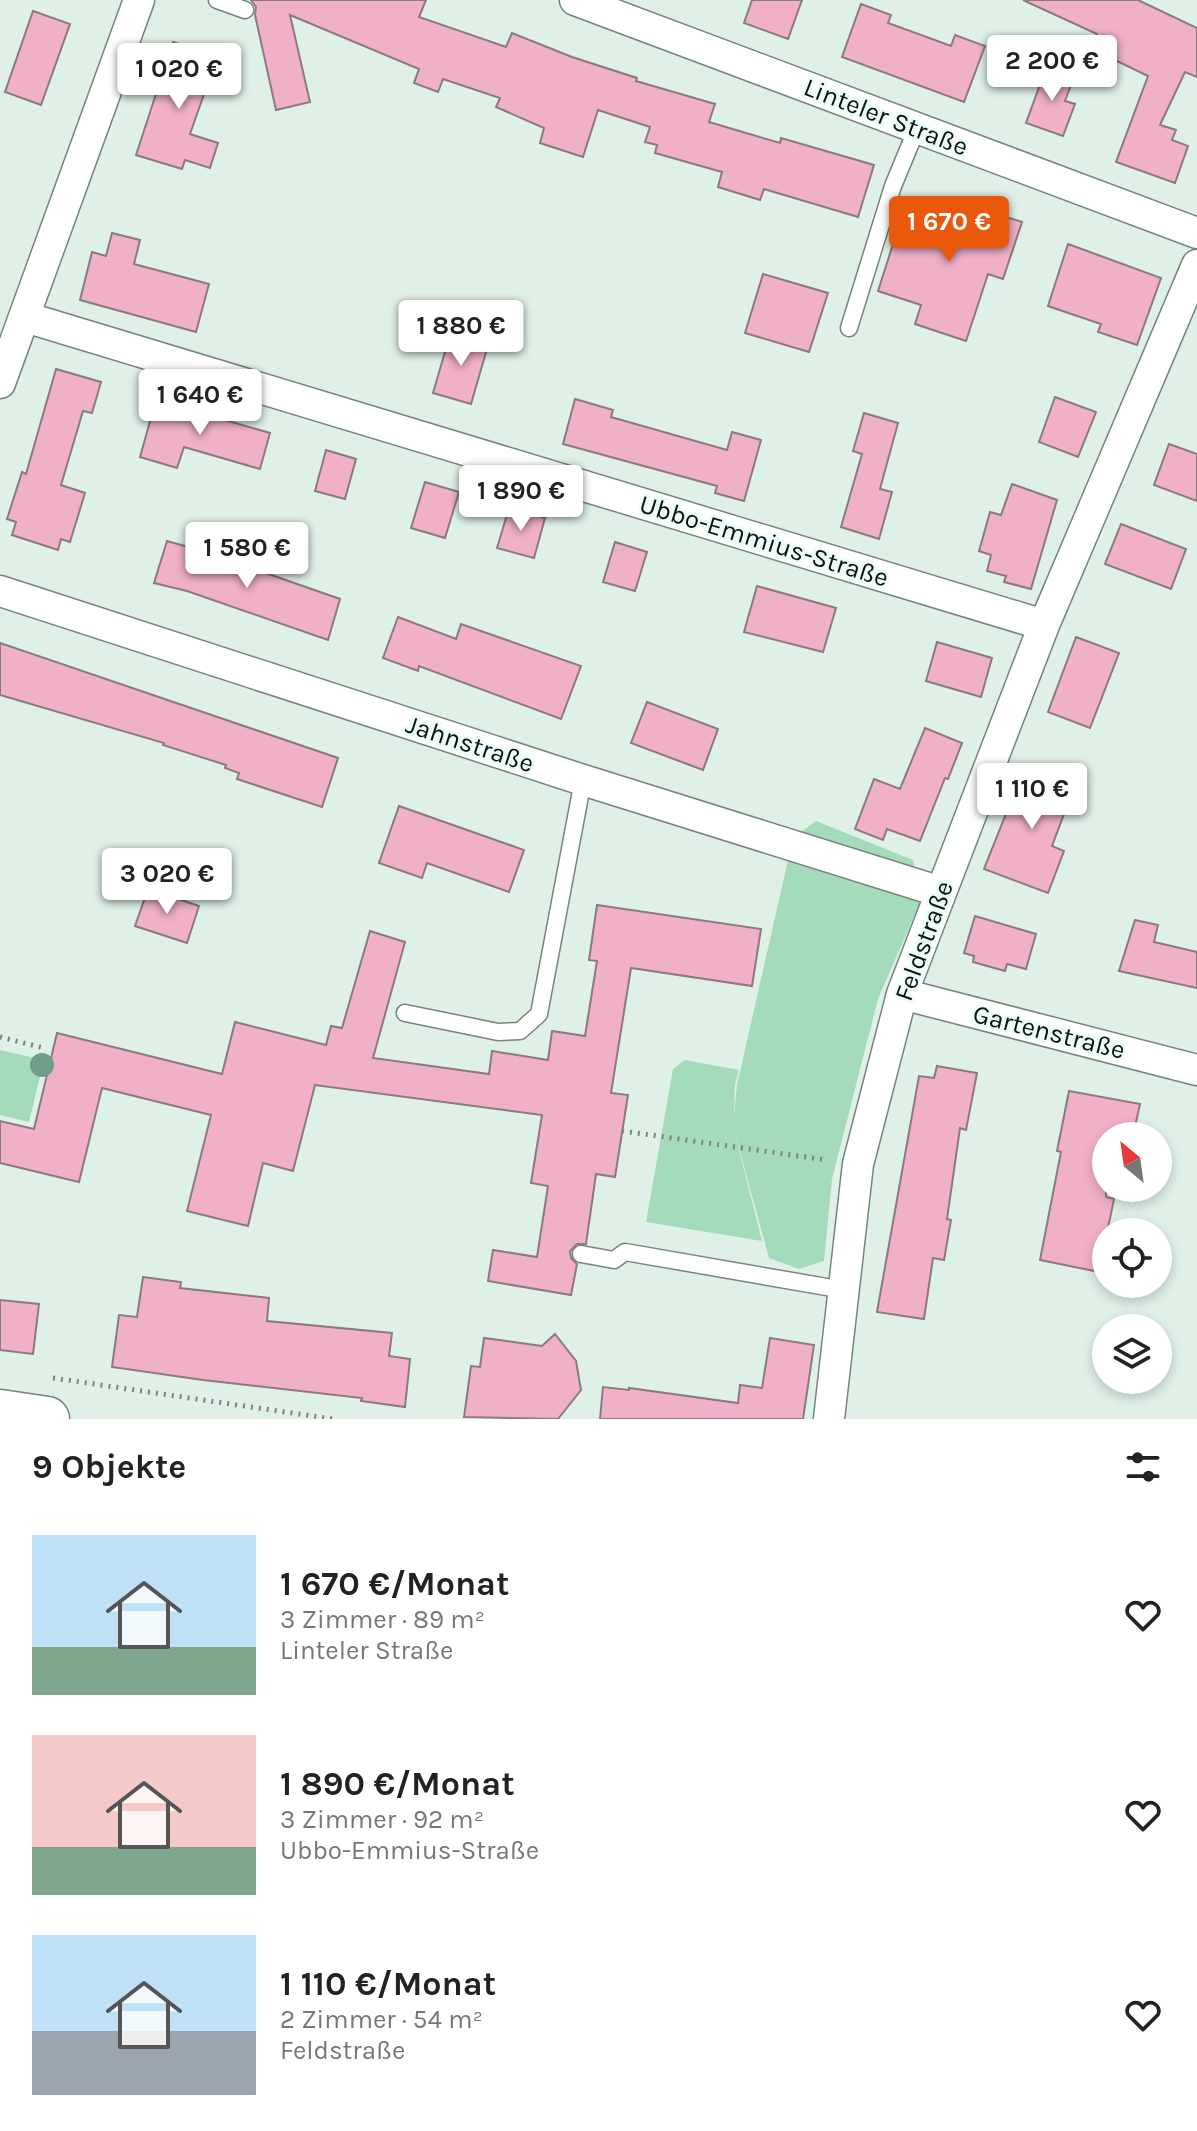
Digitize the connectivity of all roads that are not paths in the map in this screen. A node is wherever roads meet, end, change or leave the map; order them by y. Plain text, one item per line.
1 (139, 0) edge
2 (217, 0) edge
3 (575, 0) edge
4 (245, 10) dead end
5 (917, 128) junction
6 (1197, 233) edge
7 (1197, 265) edge
8 (25, 317) junction
9 (849, 328) dead end
10 (0, 383) edge
11 (0, 591) edge
12 (1044, 625) junction
13 (583, 780) junction
14 (941, 892) junction
15 (902, 994) junction
16 (405, 1013) dead end
17 (1197, 1070) edge
18 (581, 1254) dead end
19 (844, 1290) junction
20 (0, 1412) edge
21 (47, 1419) edge
22 (829, 1419) edge

1 - 8 street
2 - 4 lane
3 - 5 street, Linteler Straße
5 - 6 street, Linteler Straße
5 - 9 lane
7 - 12 street, Feldstraße
8 - 10 street
8 - 12 street, Ubbo-Emmius-Straße
11 - 13 street, Jahnstraße
12 - 14 street, Feldstraße
13 - 14 street, Jahnstraße
13 - 16 lane
14 - 15 street, Feldstraße
15 - 17 street, Gartenstraße
15 - 19 street, Feldstraße
18 - 19 lane
19 - 22 street, Feldstraße
20 - 21 main road

